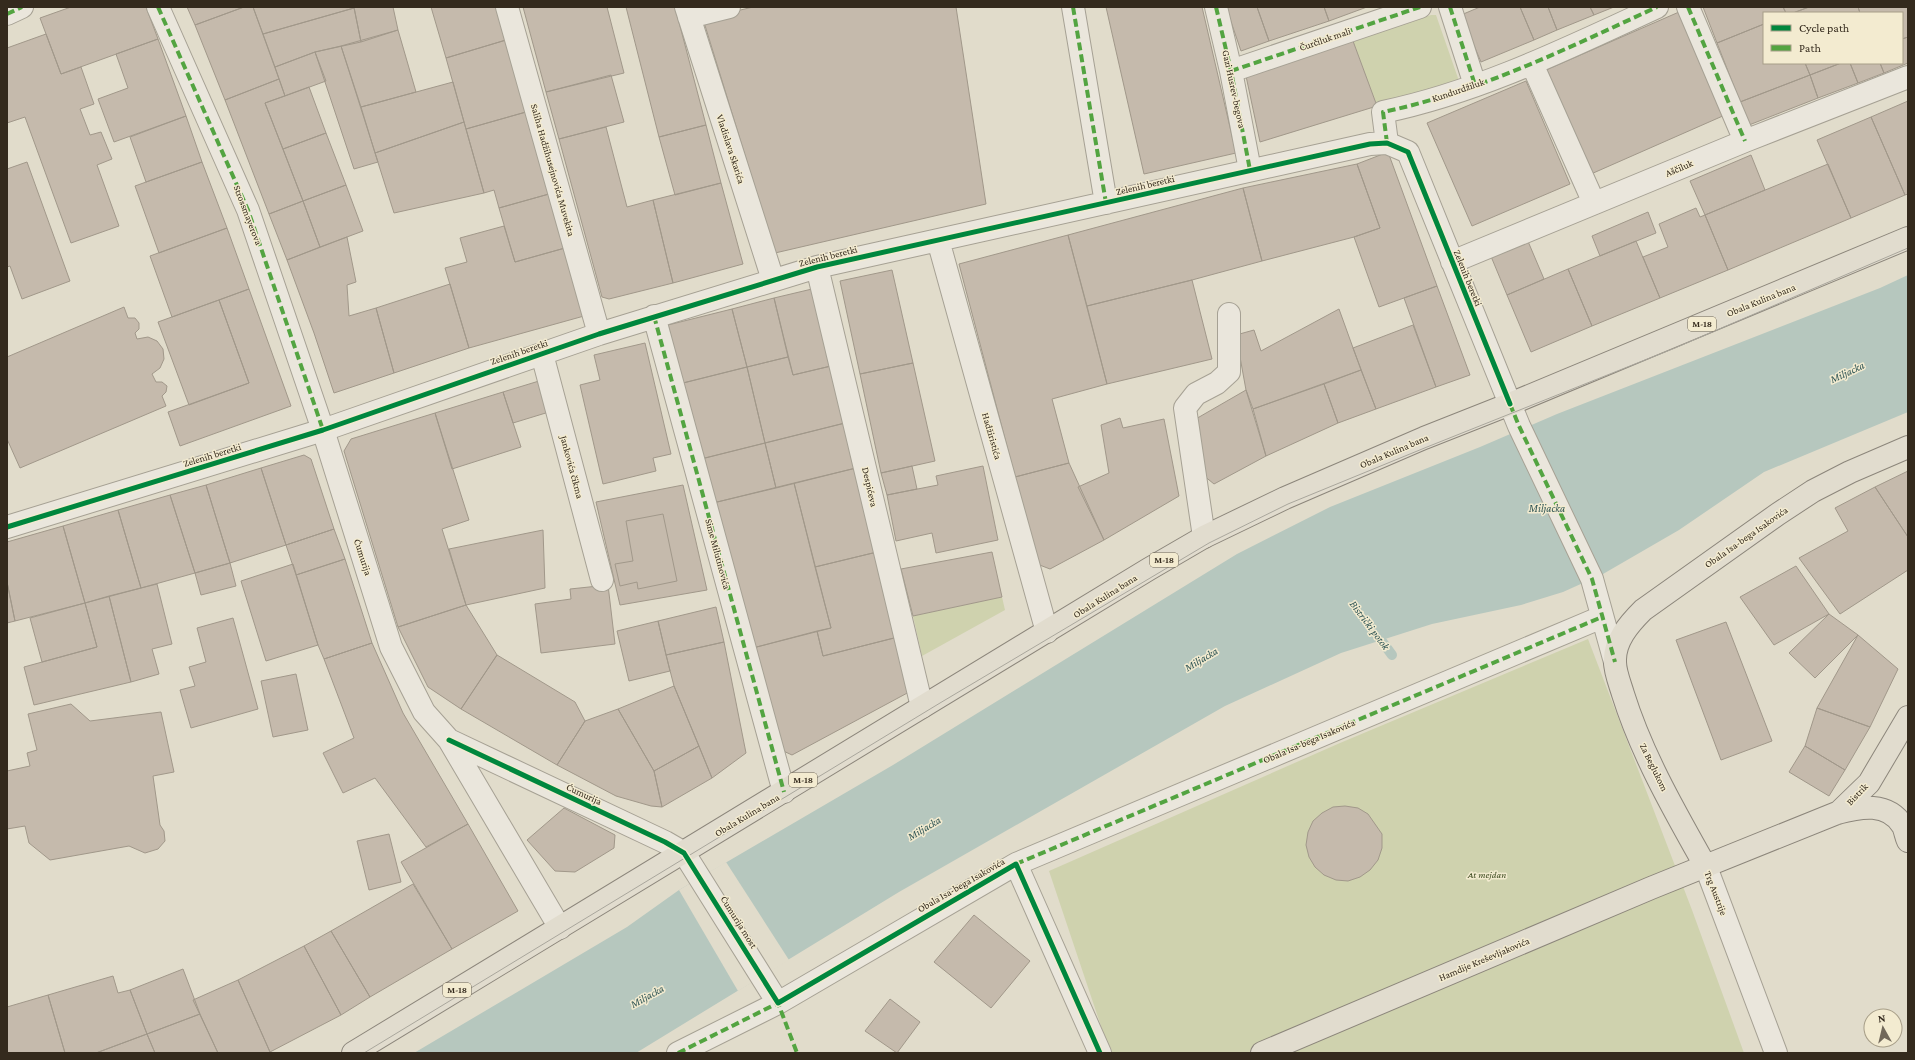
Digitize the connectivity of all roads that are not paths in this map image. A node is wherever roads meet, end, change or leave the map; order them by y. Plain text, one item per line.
1 (22, 7) edge
2 (158, 7) edge
3 (507, 7) edge
4 (729, 7) edge
5 (1073, 7) edge
6 (1216, 7) edge
7 (1420, 7) edge
8 (1450, 7) edge
9 (1657, 7) edge
10 (1688, 7) edge
11 (688, 12) edge
12 (7, 14) edge
13 (1532, 64) junction
14 (1231, 71) junction
15 (1908, 77) edge
16 (1475, 85) junction
17 (1745, 141) junction
18 (1387, 143) junction
19 (1250, 170) junction
20 (1106, 203) junction
21 (1594, 203) junction
22 (1908, 238) edge
23 (938, 240) junction
24 (1452, 262) junction
25 (817, 267) junction
26 (773, 280) junction
27 (1229, 314) dead end
28 (654, 316) junction
29 (599, 334) junction
30 (542, 354) junction
31 (1510, 404) junction
32 (323, 430) junction
33 (1908, 446) edge
34 (7, 527) edge
35 (1204, 537) junction
36 (602, 580) dead end
37 (1602, 617) junction
38 (1047, 632) junction
39 (1615, 662) junction
40 (922, 707) junction
41 (1908, 717) edge
42 (449, 740) junction
43 (784, 792) junction
44 (1837, 814) junction
45 (1908, 841) edge
46 (684, 853) junction
47 (1016, 864) junction
48 (1706, 867) junction
49 (700, 877) joint
50 (560, 928) junction
51 (778, 1003) junction
52 (353, 1053) edge
53 (678, 1053) edge
54 (1100, 1053) edge
55 (1262, 1053) edge
56 (1776, 1053) edge

1 - 12 street
2 - 32 street, Strossmayerova
3 - 29 street, Saliha Hadžihusejnovića Muvekita
4 - 11 street, Vladislava Skarića
5 - 20 street
6 - 14 street, Gazi Husrev-begova
7 - 14 street, Čurčiluk mali
8 - 16 street
9 - 13 street, Kundurdžiluk
10 - 17 street
11 - 26 street, Vladislava Skarića
13 - 16 street, Kundurdžiluk
13 - 21 street
14 - 19 street, Gazi Husrev-begova
15 - 17 street, Aščiluk
16 - 18 street, Kundurdžiluk
17 - 21 street, Aščiluk
18 - 19 street, Zelenih beretki
18 - 24 street, Zelenih beretki
19 - 20 street, Zelenih beretki
20 - 23 street, Zelenih beretki
21 - 24 street, Aščiluk
22 - 31 main road, Obala Kulina bana / M-18
23 - 25 street, Zelenih beretki
23 - 38 street, Hadžiristića
24 - 31 street, Zelenih beretki
25 - 26 street, Zelenih beretki
25 - 40 street, Despićeva
26 - 28 street, Zelenih beretki
27 - 35 street
28 - 29 street, Zelenih beretki
28 - 43 street, Sime Milutinovića
29 - 30 street, Zelenih beretki
30 - 32 street, Zelenih beretki
30 - 36 street, Jankovića čikma
31 - 35 main road, Obala Kulina bana / M-18
31 - 37 street, Zelenih beretki
32 - 34 street, Zelenih beretki
32 - 42 street, Ćumurija
33 - 39 main road, Obala Isa-bega Isakovića
35 - 38 main road, Obala Kulina bana / M-18
37 - 39 street, Zelenih beretki
37 - 47 street, Obala Isa-bega Isakovića
38 - 40 main road, Obala Kulina bana / M-18
39 - 48 main road, Za Beglukom
40 - 43 main road, Obala Kulina bana / M-18
41 - 44 main road, Bistrik
42 - 46 street, Ćumurija
42 - 50 street, Ćumurija
43 - 46 main road, Obala Kulina bana / M-18
44 - 45 main road, Bistrik
44 - 48 main road, Trg Austrije
46 - 49 street, Ćumurija
46 - 50 main road, Obala Kulina bana / M-18
47 - 51 street, Obala Isa-bega Isakovića
47 - 54 street, Obala Isa-bega Isakovića
48 - 55 main road, Hamdije Kreševljakovića
48 - 56 street, Trg Austrije
49 - 51 street, Ćumurija most
50 - 52 main road, Obala Kulina bana / M-18
51 - 53 street, Obala Isa-bega Isakovića

